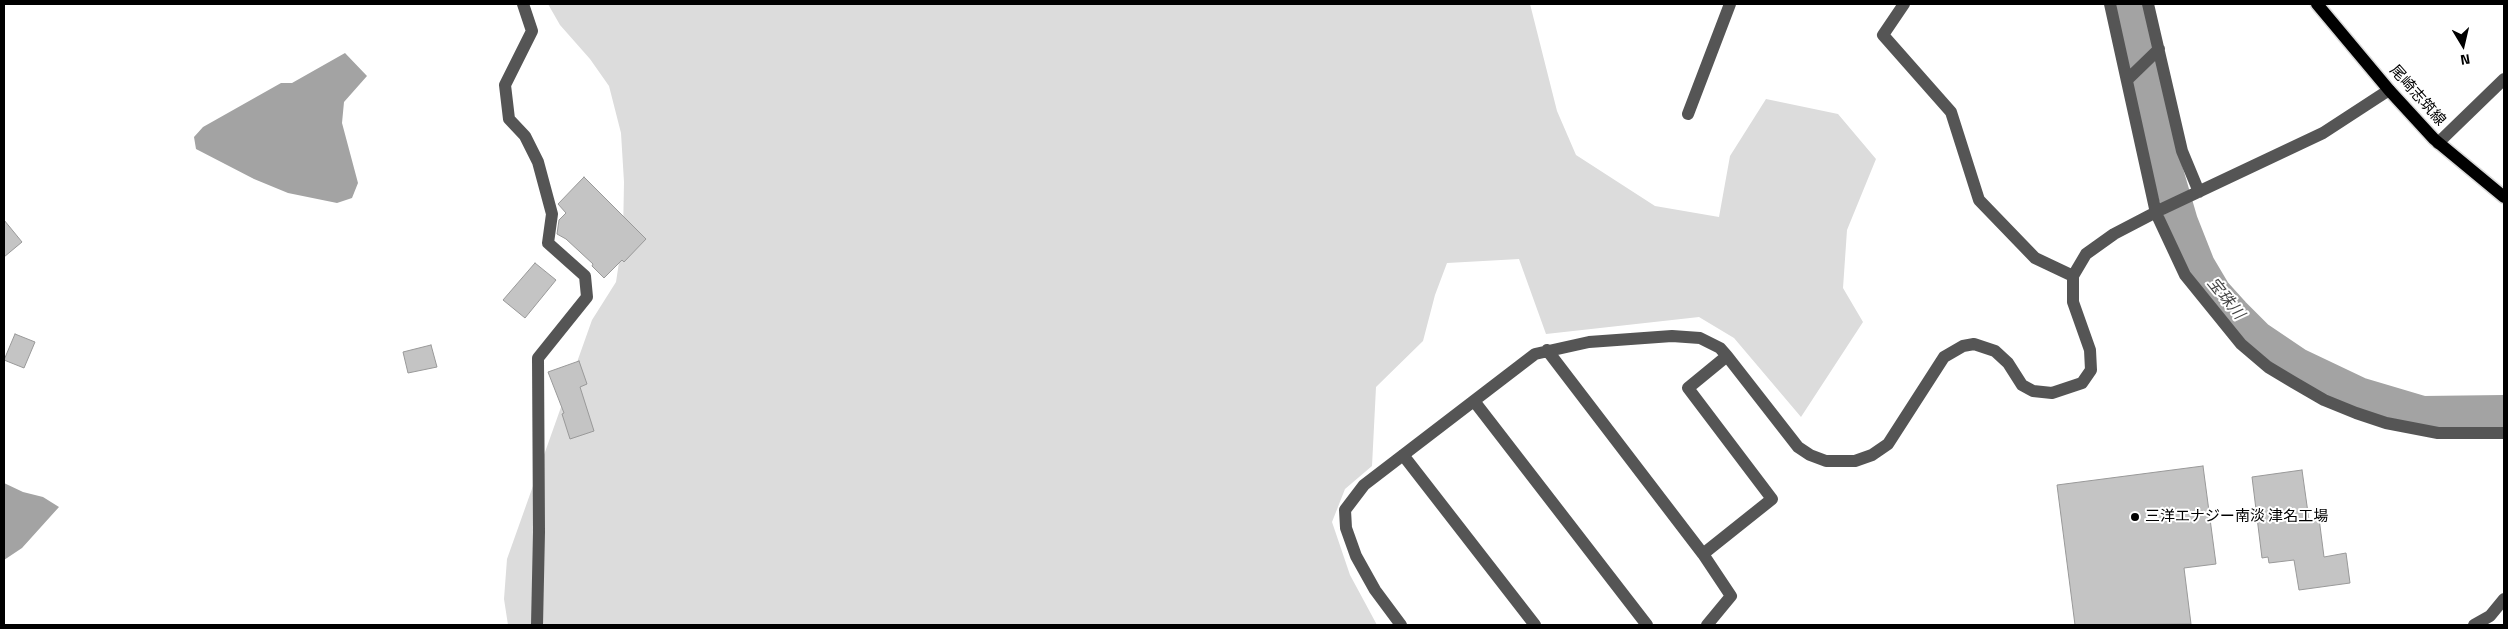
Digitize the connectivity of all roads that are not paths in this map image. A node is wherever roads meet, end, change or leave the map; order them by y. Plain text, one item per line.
1 (523, 4) edge
2 (1730, 4) edge
3 (1904, 4) edge
4 (2110, 4) edge
5 (2148, 4) edge
6 (2317, 4) edge
7 (2159, 49) junction
8 (2504, 79) edge
9 (2127, 80) junction
10 (2389, 90) junction
11 (1688, 114) dead end
12 (2438, 143) junction
13 (2196, 194) junction
14 (2504, 197) edge
15 (2159, 211) junction
16 (2073, 276) junction
17 (1547, 350) junction
18 (1727, 356) junction
19 (1474, 401) junction
20 (2504, 433) edge
21 (1403, 455) junction
22 (1703, 554) junction
23 (2504, 599) edge
24 (537, 625) edge
25 (1401, 625) edge
26 (1535, 625) edge
27 (1647, 625) edge
28 (1707, 625) edge
29 (2474, 625) edge

1 - 24 street
2 - 11 street
3 - 16 street
4 - 9 street
5 - 7 street
6 - 10 main road, 尾崎志筑線
7 - 9 street
7 - 13 street
8 - 12 street
9 - 15 street
10 - 12 main road, 尾崎志筑線
10 - 13 street
12 - 14 main road, 尾崎志筑線
13 - 15 street
15 - 16 street
15 - 20 street
16 - 18 street
17 - 18 street
17 - 19 street
17 - 22 street
18 - 22 street
19 - 21 street
19 - 27 street
21 - 25 street
21 - 26 street
22 - 28 street
23 - 29 street

